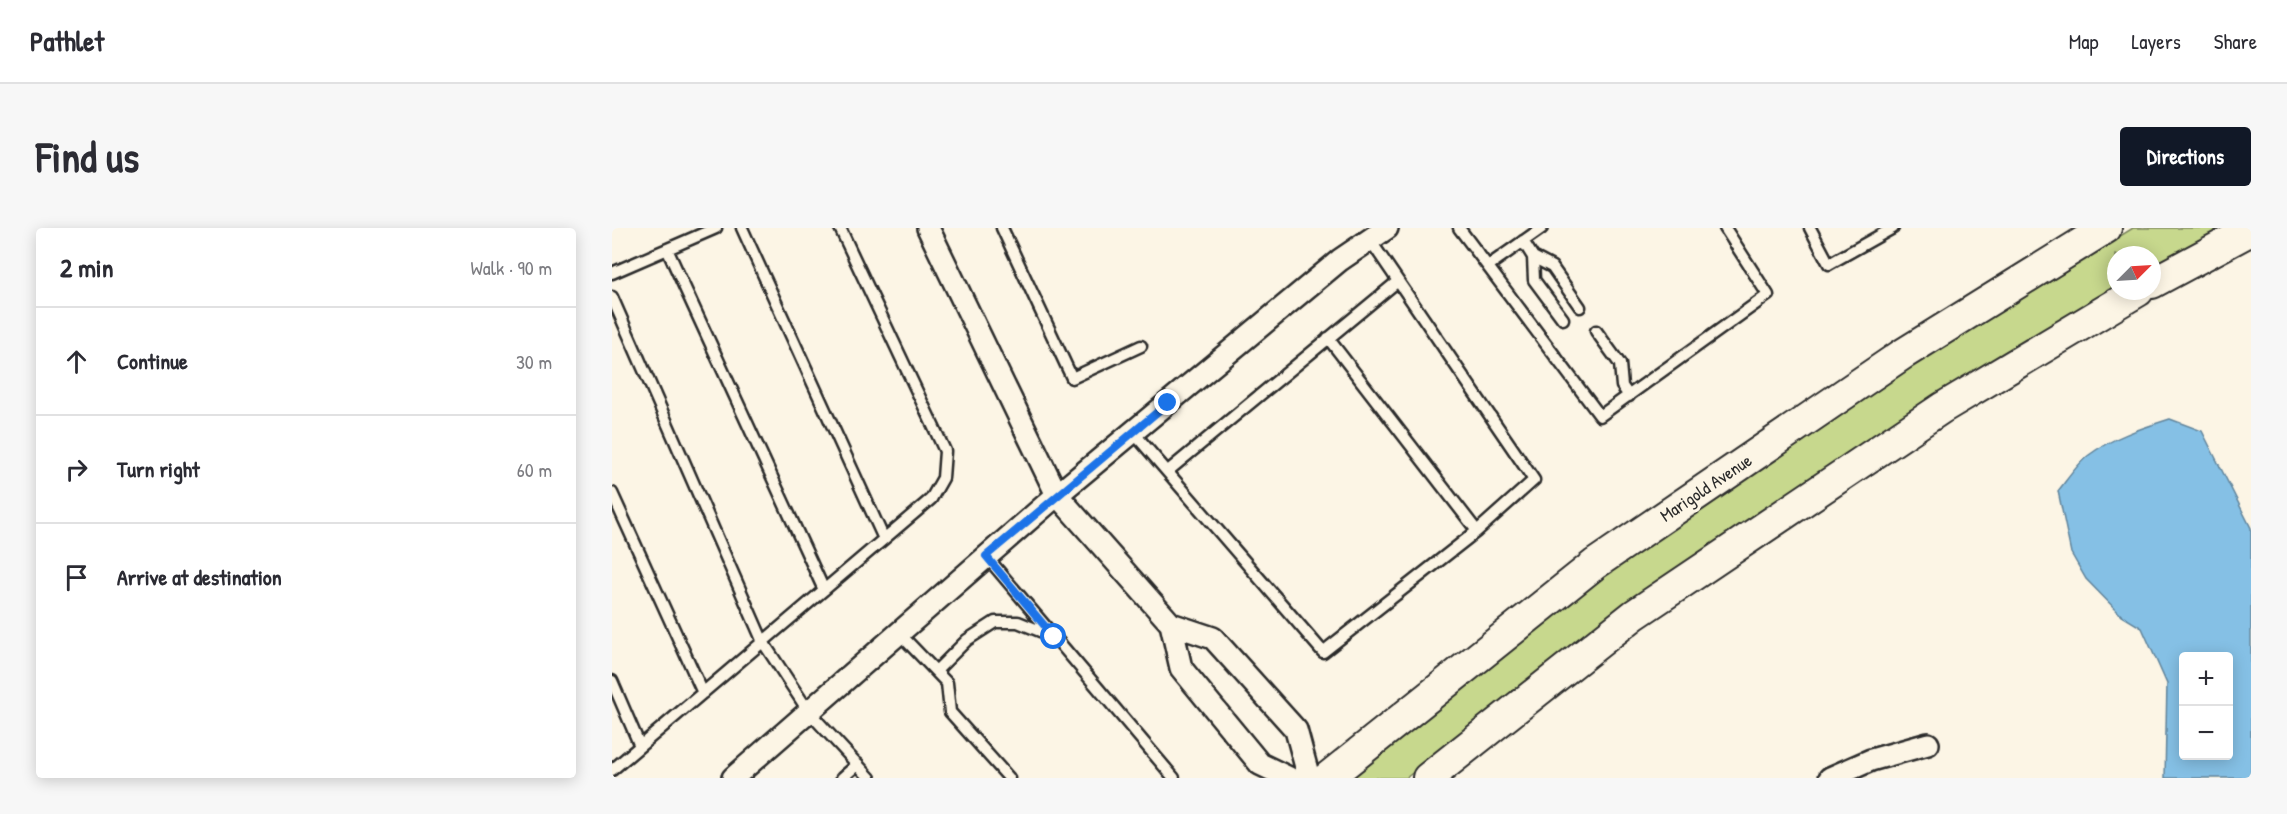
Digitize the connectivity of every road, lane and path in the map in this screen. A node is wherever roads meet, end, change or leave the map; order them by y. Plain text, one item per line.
1 (716, 228) edge
2 (742, 228) edge
3 (840, 228) edge
4 (928, 228) edge
5 (1002, 228) edge
6 (1387, 228) edge
7 (1460, 228) edge
8 (1542, 228) edge
9 (1725, 228) edge
10 (1810, 228) edge
11 (1893, 228) edge
12 (2106, 228) edge
13 (2251, 230) edge
14 (1370, 240) junction
15 (1523, 241) junction
16 (667, 249) junction
17 (1533, 257) junction
18 (1488, 266) junction
19 (612, 273) edge
20 (2161, 278) edge
21 (1398, 281) junction
22 (612, 297) edge
23 (2123, 300) edge
24 (1580, 307) dead end
25 (1563, 319) dead end
26 (1596, 331) dead end
27 (1328, 338) junction
28 (1141, 346) dead end
29 (1629, 396) junction
30 (1133, 432) junction
31 (1168, 471) junction
32 (612, 493) edge
33 (1057, 495) junction
34 (1478, 531) junction
35 (884, 539) junction
36 (986, 556) junction
37 (824, 590) junction
38 (1171, 624) junction
39 (899, 633) junction
40 (1054, 637) junction
41 (763, 642) junction
42 (936, 671) junction
43 (612, 681) edge
44 (703, 693) junction
45 (809, 712) junction
46 (1928, 744) dead end
47 (640, 746) junction
48 (858, 764) junction
49 (612, 770) edge
50 (733, 778) edge
51 (842, 778) edge
52 (870, 778) edge
53 (1009, 778) edge
54 (1174, 778) edge
55 (1289, 778) edge
56 (1309, 778) edge
57 (1327, 778) edge
58 (1428, 778) edge
59 (1830, 778) edge

1 - 16 lane
2 - 35 lane
3 - 35 lane
4 - 33 street
5 - 28 lane
6 - 14 street
7 - 18 lane
8 - 15 lane
9 - 29 lane
10 - 11 lane
12 - 57 main road, Marigold Avenue
13 - 20 main road
14 - 21 lane
14 - 30 street
15 - 17 lane
15 - 18 lane
16 - 19 lane
16 - 37 lane
17 - 24 lane
17 - 25 lane
18 - 29 lane
21 - 27 lane
21 - 34 lane
22 - 41 lane
23 - 58 main road
26 - 29 lane
27 - 31 lane
27 - 34 lane
30 - 31 lane
30 - 33 street
31 - 34 lane
32 - 44 lane
33 - 36 street
33 - 38 street
35 - 37 lane
36 - 39 street
36 - 40 lane
37 - 41 lane
38 - 55 street
38 - 56 street
39 - 42 lane
39 - 45 street
40 - 42 lane
40 - 54 lane
41 - 44 lane
41 - 45 lane
42 - 53 lane
43 - 47 lane
44 - 47 lane
45 - 48 lane
45 - 50 street
46 - 59 street
47 - 49 lane
48 - 51 lane
48 - 52 lane

